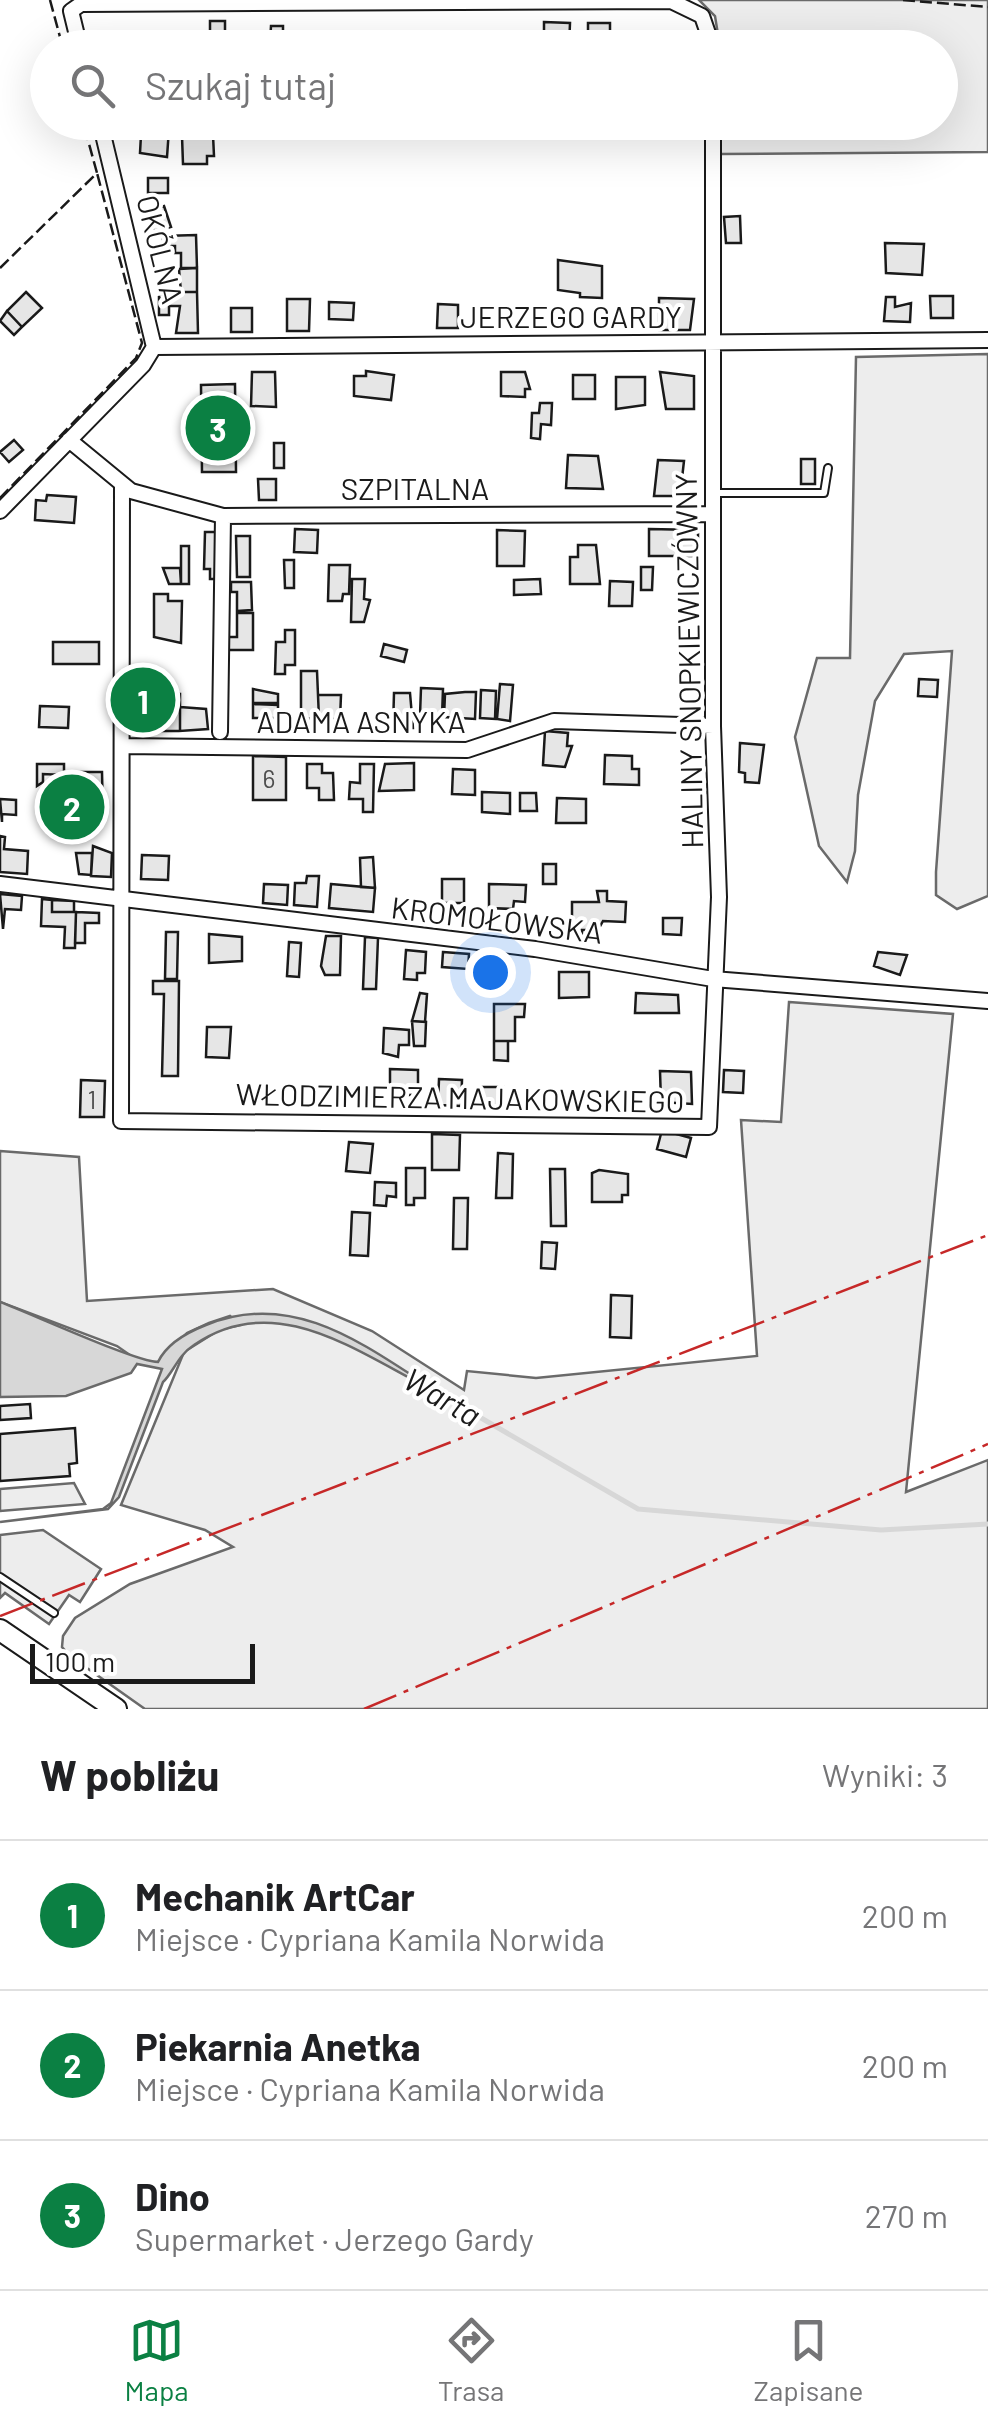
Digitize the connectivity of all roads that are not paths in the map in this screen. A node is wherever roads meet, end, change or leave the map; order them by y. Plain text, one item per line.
1 (76, 30) edge
2 (707, 30) edge
3 (105, 140) edge
4 (713, 140) edge
5 (988, 340) edge
6 (714, 342) junction
7 (154, 346) junction
8 (69, 440) junction
9 (828, 468) dead end
10 (122, 485) junction
11 (713, 493) junction
12 (0, 511) edge
13 (713, 514) junction
14 (223, 516) junction
15 (714, 726) junction
16 (220, 732) dead end
17 (122, 746) junction
18 (0, 884) edge
19 (121, 896) junction
20 (713, 978) junction
21 (988, 1001) edge
22 (0, 1577) edge
23 (54, 1613) dead end
24 (0, 1630) edge
25 (116, 1709) edge

1 - 2 street
3 - 7 street, OKÓLNA
4 - 6 street, HALINY SNOPKIEWICZÓWNY
5 - 6 street, JERZEGO GARDY
6 - 7 street, JERZEGO GARDY
6 - 11 street, HALINY SNOPKIEWICZÓWNY
7 - 8 street, OKÓLNA
8 - 10 street, SZPITALNA
8 - 12 street, OKÓLNA
9 - 11 lane
10 - 14 street, SZPITALNA
10 - 17 street
11 - 13 street, HALINY SNOPKIEWICZÓWNY
13 - 14 street, SZPITALNA
13 - 15 street, HALINY SNOPKIEWICZÓWNY
14 - 16 street
15 - 17 street, ADAMA ASNYKA
15 - 20 street, HALINY SNOPKIEWICZÓWNY
17 - 19 street
18 - 19 street, KROMOŁOWSKA
19 - 20 street, KROMOŁOWSKA
19 - 20 street, WŁODZIMIERZA MAJAKOWSKIEGO
20 - 21 street, KROMOŁOWSKA
22 - 23 lane
24 - 25 main road

